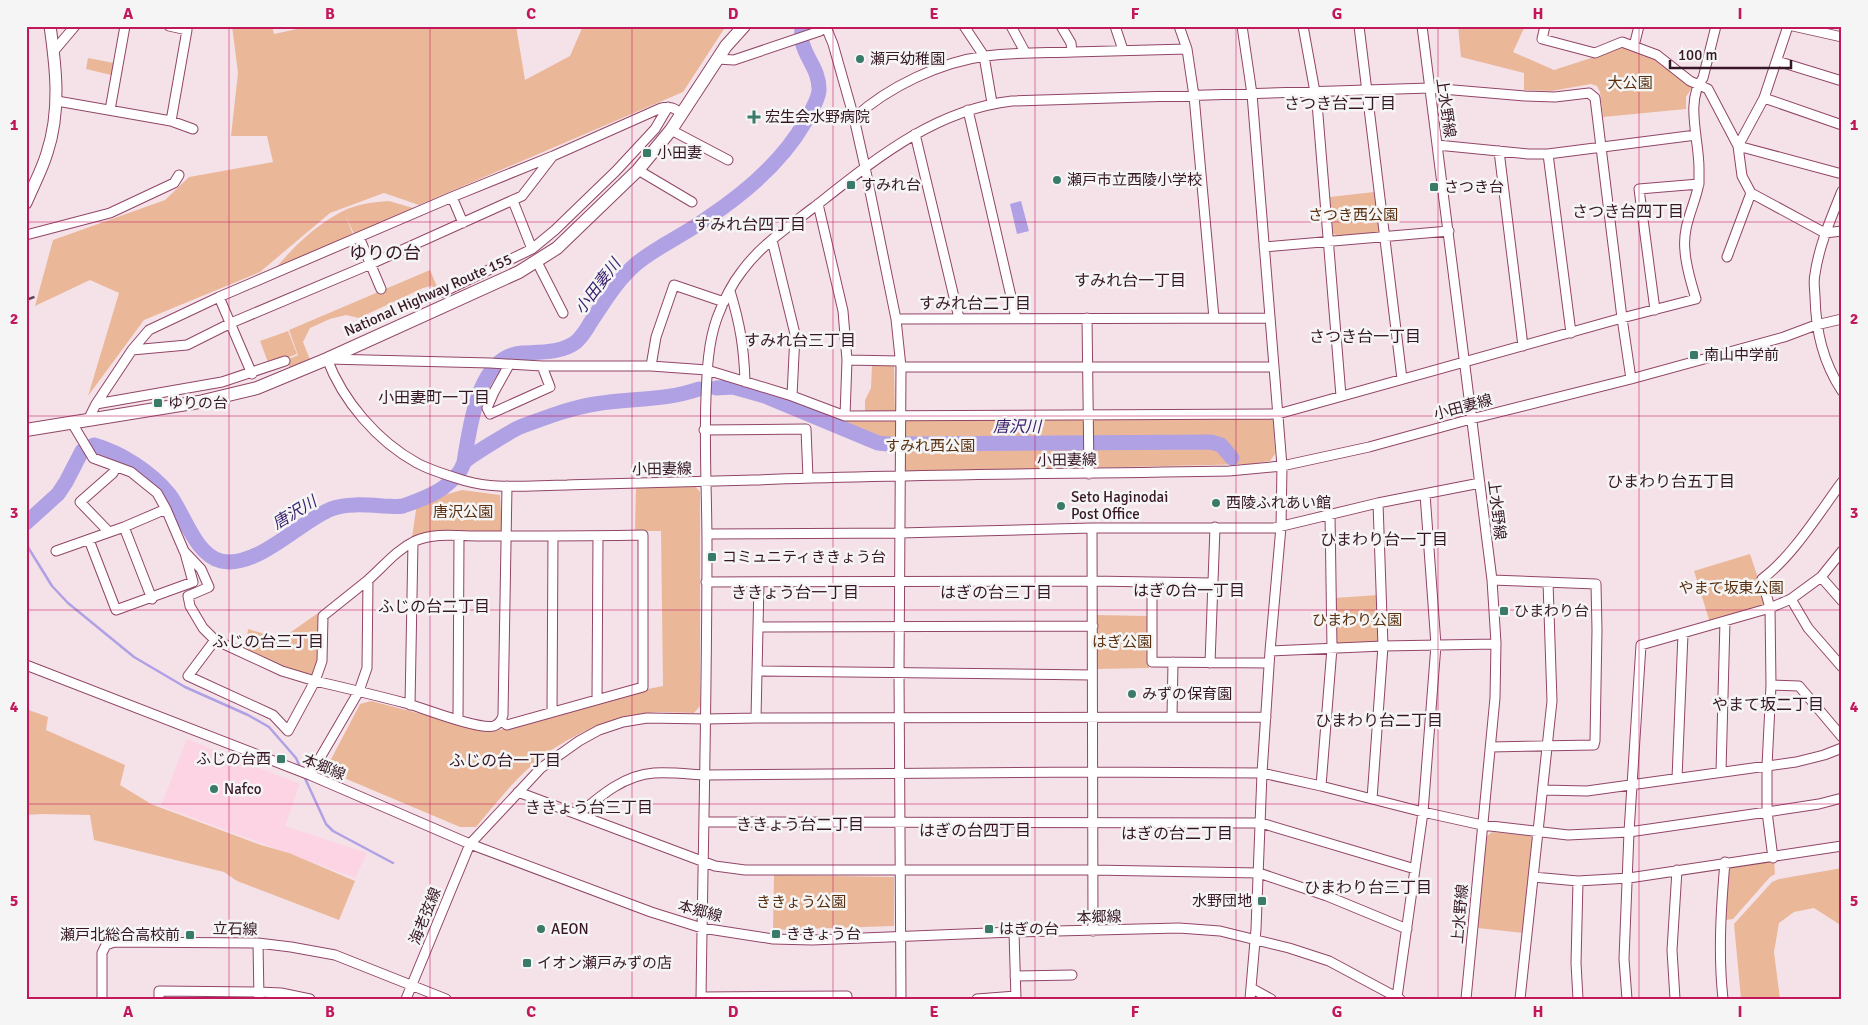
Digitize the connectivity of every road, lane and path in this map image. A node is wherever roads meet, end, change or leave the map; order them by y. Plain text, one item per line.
1 (50, 26) edge
2 (74, 26) edge
3 (125, 26) edge
4 (169, 26) edge
5 (744, 26) edge
6 (964, 26) edge
7 (1011, 26) edge
8 (1061, 26) edge
9 (1115, 26) edge
10 (1179, 26) edge
11 (1242, 26) edge
12 (1303, 26) edge
13 (1359, 26) edge
14 (1422, 26) edge
15 (1546, 26) edge
16 (1639, 26) edge
17 (1716, 26) edge
18 (1788, 26) edge
19 (1793, 26) edge
20 (825, 28) edge
21 (1810, 28) edge
22 (1842, 37) edge
23 (1634, 46) junction
24 (1187, 49) junction
25 (1123, 50) junction
26 (54, 52) junction
27 (1025, 52) junction
28 (1072, 52) junction
29 (984, 56) junction
30 (717, 59) junction
31 (1777, 60) junction
32 (1842, 81) edge
33 (1697, 84) junction
34 (1430, 88) junction
35 (1367, 91) junction
36 (1315, 93) junction
37 (1252, 94) junction
38 (1194, 96) junction
39 (1764, 98) junction
40 (57, 101) junction
41 (992, 103) junction
42 (668, 107) junction
43 (110, 110) junction
44 (968, 110) junction
45 (681, 114) junction
46 (854, 118) junction
47 (171, 121) junction
48 (1842, 124) edge
49 (193, 129) dead end
50 (671, 130) junction
51 (915, 134) junction
52 (1696, 135) junction
53 (1437, 146) junction
54 (1602, 146) junction
55 (1738, 146) junction
56 (1499, 151) junction
57 (1548, 154) junction
58 (553, 156) junction
59 (728, 160) dead end
60 (865, 167) junction
61 (638, 170) junction
62 (1842, 174) edge
63 (179, 176) dead end
64 (1699, 184) junction
65 (1842, 191) edge
66 (1752, 194) junction
67 (452, 196) junction
68 (513, 200) junction
69 (692, 202) dead end
70 (26, 203) edge
71 (818, 204) junction
72 (463, 223) junction
73 (1449, 231) junction
74 (1842, 231) edge
75 (1825, 233) junction
76 (26, 235) edge
77 (359, 237) junction
78 (1386, 237) junction
79 (772, 240) junction
80 (1329, 242) junction
81 (1264, 247) junction
82 (532, 249) junction
83 (1727, 257) dead end
84 (537, 262) junction
85 (371, 264) junction
86 (381, 289) dead end
87 (730, 291) junction
88 (443, 292) dead end
89 (219, 297) junction
90 (724, 302) junction
91 (1655, 310) junction
92 (563, 313) dead end
93 (959, 318) junction
94 (1016, 318) junction
95 (1087, 318) junction
96 (1214, 318) junction
97 (1270, 318) junction
98 (1622, 318) junction
99 (1842, 318) edge
100 (896, 319) junction
101 (231, 323) junction
102 (1816, 325) junction
103 (1571, 333) junction
104 (1523, 346) junction
105 (132, 350) junction
106 (327, 359) junction
107 (847, 360) junction
108 (285, 361) dead end
109 (1465, 362) junction
110 (508, 364) junction
111 (900, 364) junction
112 (542, 366) junction
113 (651, 366) junction
114 (1088, 367) junction
115 (1274, 367) junction
116 (707, 370) junction
117 (252, 374) junction
118 (1838, 376) edge
119 (1402, 379) junction
120 (1631, 379) junction
121 (745, 382) junction
122 (1842, 391) edge
123 (792, 396) junction
124 (1341, 396) junction
125 (96, 404) junction
126 (1278, 414) junction
127 (845, 416) junction
128 (1089, 416) junction
129 (900, 417) junction
130 (1471, 419) junction
131 (88, 420) junction
132 (72, 423) junction
133 (26, 430) edge
134 (704, 430) junction
135 (1282, 466) junction
136 (116, 467) junction
137 (1089, 474) junction
138 (901, 476) junction
139 (808, 478) junction
140 (706, 482) junction
141 (1842, 482) edge
142 (1480, 483) junction
143 (507, 486) junction
144 (1426, 494) junction
145 (1378, 503) junction
146 (166, 509) junction
147 (1330, 514) junction
148 (124, 527) junction
149 (1215, 527) junction
150 (1281, 527) junction
151 (1092, 528) junction
152 (109, 532) junction
153 (900, 533) junction
154 (707, 534) junction
155 (507, 536) junction
156 (553, 536) junction
157 (598, 536) junction
158 (459, 537) junction
159 (89, 540) junction
160 (413, 542) junction
161 (184, 551) junction
162 (1842, 551) edge
163 (56, 552) dead end
164 (1821, 577) junction
165 (368, 580) junction
166 (1492, 580) junction
167 (1092, 581) junction
168 (706, 582) junction
169 (899, 582) junction
170 (1548, 582) junction
171 (759, 583) junction
172 (1152, 583) junction
173 (1212, 583) junction
174 (152, 599) junction
175 (1790, 599) junction
176 (1842, 601) edge
177 (1770, 608) junction
178 (1725, 620) junction
179 (759, 626) junction
180 (1093, 626) junction
181 (900, 627) junction
182 (1683, 634) junction
183 (215, 640) junction
184 (1496, 644) junction
185 (1436, 645) junction
186 (1384, 646) junction
187 (1332, 648) junction
188 (1270, 651) junction
189 (1173, 662) junction
190 (1210, 663) junction
191 (1269, 663) junction
192 (26, 665) edge
193 (1842, 667) edge
194 (758, 671) junction
195 (899, 672) junction
196 (1092, 675) junction
197 (315, 681) junction
198 (1771, 685) junction
199 (359, 691) junction
200 (597, 699) junction
201 (410, 705) junction
202 (552, 712) junction
203 (1172, 717) junction
204 (1266, 717) junction
205 (756, 718) junction
206 (899, 718) junction
207 (1092, 718) junction
208 (706, 719) junction
209 (458, 720) junction
210 (501, 721) junction
211 (1842, 738) edge
212 (1548, 746) junction
213 (1491, 748) junction
214 (1842, 748) edge
215 (1767, 766) junction
216 (1092, 772) junction
217 (1722, 772) junction
218 (899, 773) junction
219 (1262, 773) junction
220 (308, 775) junction
221 (705, 775) junction
222 (1677, 778) junction
223 (1633, 785) junction
224 (1321, 786) junction
225 (1543, 790) junction
226 (518, 792) junction
227 (1842, 798) edge
228 (1372, 799) junction
229 (1423, 812) junction
230 (1767, 812) junction
231 (579, 814) junction
232 (705, 822) junction
233 (1092, 822) junction
234 (900, 823) junction
235 (1261, 823) junction
236 (1482, 826) junction
237 (1630, 832) junction
238 (1538, 833) junction
239 (470, 844) junction
240 (1842, 846) edge
241 (1773, 858) junction
242 (703, 861) junction
243 (1725, 862) junction
244 (1415, 869) junction
245 (1092, 870) junction
246 (1677, 870) junction
247 (900, 871) junction
248 (1259, 873) junction
249 (1533, 877) junction
250 (1628, 878) junction
251 (1578, 881) junction
252 (702, 928) junction
253 (1406, 930) junction
254 (1093, 931) junction
255 (1014, 932) junction
256 (901, 938) junction
257 (1255, 938) junction
258 (258, 943) junction
259 (1072, 975) dead end
260 (1015, 976) junction
261 (411, 986) junction
262 (1251, 988) junction
263 (259, 995) edge
264 (209, 996) edge
265 (701, 998) edge
266 (751, 998) edge
267 (800, 998) edge
268 (1016, 998) edge
269 (1399, 998) edge
270 (102, 999) edge
271 (159, 999) edge
272 (310, 999) edge
273 (406, 999) edge
274 (446, 999) edge
275 (847, 999) edge
276 (901, 999) edge
277 (977, 999) edge
278 (1250, 999) edge
279 (1271, 999) edge
280 (1466, 999) edge
281 (1520, 999) edge
282 (1578, 999) edge
283 (1627, 999) edge
284 (1675, 999) edge
285 (1723, 999) edge

1 - 26 main road
2 - 26 street
3 - 43 street
4 - 47 street
5 - 30 highway, National Highway Route 155
6 - 29 street
7 - 27 street
8 - 28 street
9 - 25 street
10 - 24 street
11 - 37 street
12 - 36 street
13 - 35 street
14 - 34 street, 上水野線
15 - 23 street
16 - 23 street
17 - 33 street
18 - 31 street
19 - 21 street
20 - 30 street
20 - 46 street
21 - 22 street
23 - 33 street
24 - 25 street
24 - 38 street
25 - 28 street
26 - 40 main road
27 - 28 street
27 - 29 street
29 - 41 street
29 - 46 street
30 - 45 highway, National Highway Route 155
31 - 32 street
31 - 39 street
33 - 52 street
33 - 55 street
34 - 35 street
34 - 53 street, 上水野線
34 - 54 street
35 - 36 street
35 - 78 street
36 - 37 street
36 - 80 street
37 - 38 street
37 - 81 street
38 - 41 street
38 - 96 street
39 - 48 street
39 - 55 street
40 - 43 street
40 - 70 main road
41 - 44 street
42 - 45 street
42 - 58 street
42 - 82 street
43 - 47 street
44 - 51 street
44 - 94 street
45 - 50 highway, National Highway Route 155
46 - 60 street
47 - 49 street
50 - 59 street
50 - 61 highway, National Highway Route 155
51 - 60 street
51 - 93 street
52 - 54 street
52 - 64 street
53 - 56 street
53 - 73 street, 上水野線
54 - 57 street
54 - 98 street
55 - 62 street
55 - 66 street
56 - 57 street
56 - 104 street
57 - 103 street
58 - 67 street
58 - 68 street
60 - 71 street
60 - 100 street
61 - 69 street
61 - 84 highway, National Highway Route 155
63 - 76 street
64 - 91 street
64 - 91 street
65 - 75 street
66 - 75 street
66 - 83 street
67 - 72 street
67 - 77 street
68 - 72 street
68 - 82 street
71 - 79 street
71 - 107 street
72 - 85 street
73 - 78 street
73 - 109 street, 上水野線
74 - 75 street
75 - 102 street
77 - 85 street
77 - 89 street
78 - 80 street
78 - 119 street
79 - 87 street
79 - 123 street
80 - 81 street
80 - 124 street
81 - 97 street
82 - 88 street
84 - 92 street
84 - 106 highway, National Highway Route 155
85 - 86 street
85 - 101 street
87 - 90 street
87 - 121 street
89 - 101 street
89 - 105 street
90 - 113 street
90 - 116 street
91 - 98 street
93 - 94 street
93 - 100 street
94 - 95 street
95 - 96 street
95 - 114 street
96 - 97 street
97 - 115 street
98 - 103 street
98 - 120 street
99 - 102 street, 小田妻線
100 - 111 street
101 - 105 street
101 - 117 street
102 - 118 street
102 - 120 street, 小田妻線
103 - 104 street
104 - 109 street
105 - 125 street
106 - 110 street
106 - 131 highway, National Highway Route 155
106 - 143 street, 小田妻線
107 - 111 street
107 - 127 street
108 - 117 street
109 - 119 street
109 - 130 street, 上水野線
110 - 112 street
110 - 112 street
111 - 114 street
111 - 129 street
112 - 113 street
113 - 116 street
114 - 115 street
114 - 128 street
115 - 126 street
116 - 121 street
116 - 134 street
117 - 125 street
118 - 122 street
119 - 124 street
120 - 130 street, 小田妻線
121 - 123 street
123 - 127 street
124 - 126 street
125 - 131 street
126 - 128 street
126 - 135 street
127 - 129 street
128 - 129 street
128 - 137 street
129 - 138 street
130 - 135 street, 小田妻線
130 - 142 street, 上水野線
131 - 132 highway, National Highway Route 155
132 - 133 highway, National Highway Route 155
132 - 136 street
134 - 139 street
134 - 140 street
135 - 137 street, 小田妻線
135 - 150 street
136 - 146 street
136 - 152 street
137 - 138 street, 小田妻線
138 - 139 street, 小田妻線
138 - 153 street
139 - 140 street, 小田妻線
140 - 143 street, 小田妻線
140 - 154 street
141 - 177 street
142 - 144 street
142 - 166 street, 上水野線
143 - 155 street
144 - 145 street
144 - 185 street
145 - 147 street
145 - 186 street
146 - 148 street
146 - 161 street
147 - 150 street
147 - 187 street
148 - 152 street
148 - 174 street
149 - 150 street
149 - 151 street
149 - 173 street
150 - 188 street
151 - 153 street
151 - 167 street
152 - 159 street
153 - 154 street
153 - 169 street
154 - 168 street
155 - 156 street
155 - 158 street
155 - 210 street
156 - 157 street
156 - 202 street
157 - 200 street
157 - 200 street
158 - 160 street
158 - 209 street
159 - 163 street
159 - 174 street
160 - 165 street
160 - 201 street
161 - 174 street
161 - 183 street
162 - 164 street
164 - 175 street
164 - 176 street
165 - 197 street
165 - 199 street
166 - 170 street
166 - 184 street, 上水野線
167 - 169 street
167 - 172 street
167 - 180 street
168 - 171 street
168 - 208 street
169 - 171 street
169 - 181 street
170 - 212 street
170 - 212 street
171 - 179 street
172 - 173 street
172 - 189 street
173 - 190 street
175 - 177 street
175 - 193 street
177 - 178 street
177 - 198 street
178 - 182 street
178 - 217 street
179 - 181 street
179 - 194 street
180 - 181 street
180 - 196 street
181 - 195 street
182 - 222 street
182 - 223 street
183 - 197 street
183 - 197 street
184 - 185 street
184 - 213 street, 上水野線
185 - 186 street
185 - 229 street
186 - 187 street
186 - 228 street
187 - 188 street
187 - 224 street
188 - 191 street
189 - 190 street
189 - 203 street
190 - 191 street
191 - 204 street
192 - 220 street, 本郷線
194 - 195 street
194 - 205 street
195 - 196 street
195 - 206 street
196 - 207 street
197 - 199 street
198 - 211 street
198 - 215 street
199 - 201 street
199 - 220 street
200 - 202 street
201 - 209 street
202 - 210 street
203 - 204 street
203 - 207 street
204 - 219 street
205 - 206 street
205 - 208 street
206 - 207 street
206 - 218 street
207 - 216 street
208 - 221 street
208 - 226 street
209 - 210 street
212 - 213 street
212 - 225 street
213 - 236 street, 上水野線
214 - 215 street
215 - 217 street
215 - 230 street
216 - 218 street
216 - 219 street
216 - 233 street
217 - 222 street
218 - 221 street
218 - 234 street
219 - 224 street
219 - 235 street
220 - 239 street, 本郷線
221 - 231 street
221 - 232 street
222 - 223 street
223 - 225 street
223 - 237 street
224 - 228 street
225 - 238 street
226 - 231 street
226 - 239 street
227 - 230 street
228 - 229 street
229 - 236 street
229 - 244 street
230 - 237 street
230 - 241 street
231 - 242 street
232 - 234 street
232 - 242 street
233 - 234 street
233 - 235 street
233 - 245 street
234 - 247 street
235 - 244 street
235 - 248 street
236 - 238 street
236 - 280 street, 上水野線
237 - 238 street
237 - 250 street
238 - 249 street
239 - 252 street, 本郷線
239 - 261 street, 海老弦線
240 - 241 street
241 - 243 street
242 - 247 street
242 - 252 street
243 - 246 street
243 - 285 street
244 - 253 street
245 - 247 street
245 - 248 street
245 - 254 street
246 - 250 street
246 - 284 street
247 - 256 street
248 - 253 street
248 - 257 street
249 - 251 street
249 - 281 street
250 - 251 street
250 - 283 street
251 - 282 street
252 - 256 street, 本郷線
252 - 265 street
253 - 269 street
254 - 255 street, 本郷線
254 - 257 street, 本郷線
255 - 256 street, 本郷線
255 - 260 street
256 - 276 street
257 - 262 street
257 - 269 street, 本郷線
258 - 261 street, 立石線
258 - 263 street
258 - 270 street, 立石線
259 - 260 street
260 - 268 street
261 - 273 street, 海老弦線
261 - 274 street, 立石線
262 - 278 street
262 - 279 street
263 - 264 street
263 - 272 street
264 - 271 street
265 - 266 street
266 - 267 street
267 - 275 street
268 - 277 street

